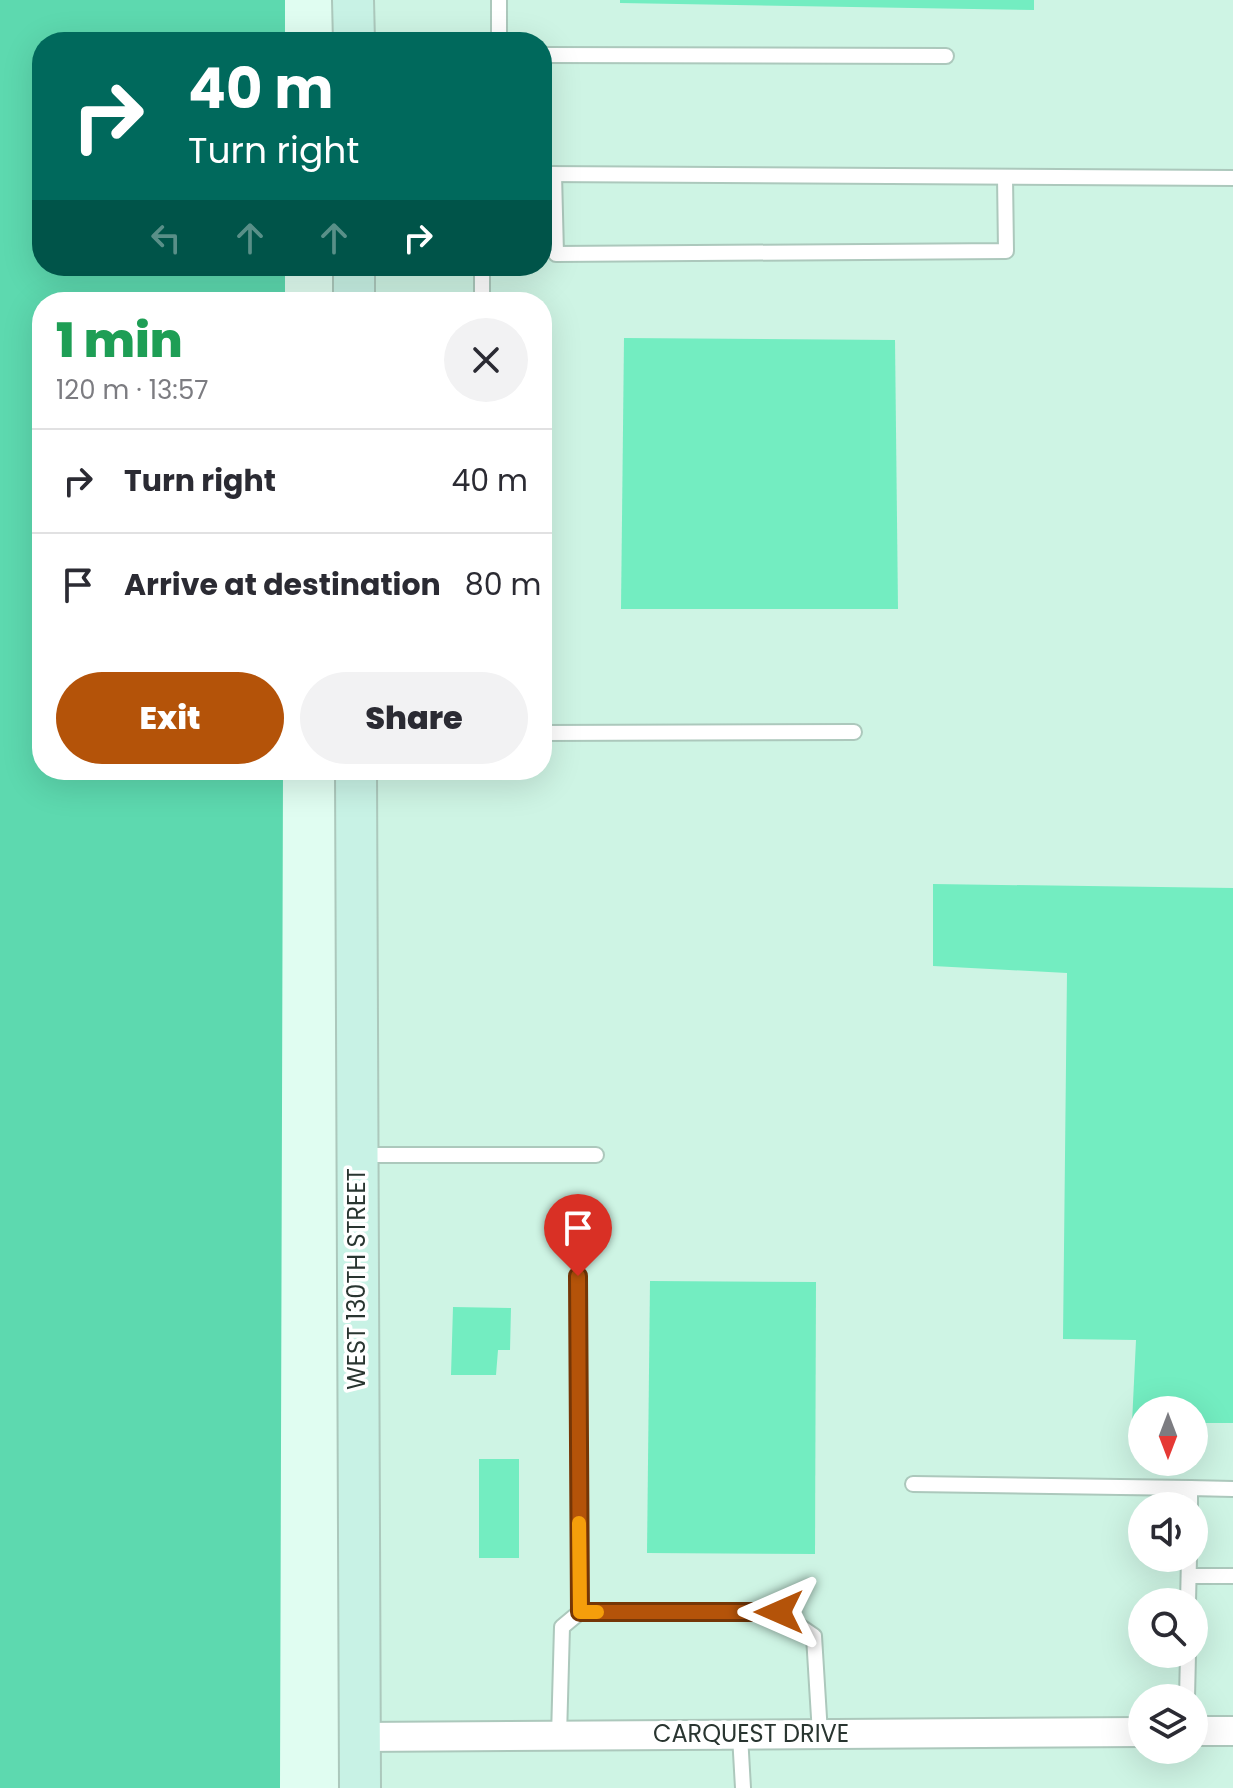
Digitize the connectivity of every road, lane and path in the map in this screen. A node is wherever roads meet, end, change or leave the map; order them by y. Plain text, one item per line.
1 (353, 0) edge
2 (499, 0) edge
3 (354, 32) edge
4 (499, 32) edge
5 (552, 55) edge
6 (946, 56) dead end
7 (552, 174) edge
8 (1005, 177) junction
9 (1233, 178) edge
10 (552, 214) edge
11 (854, 732) dead end
12 (552, 733) edge
13 (356, 780) edge
14 (357, 1155) junction
15 (596, 1155) dead end
16 (578, 1276) dead end
17 (913, 1484) dead end
18 (1190, 1488) junction
19 (1233, 1489) edge
20 (1190, 1492) edge
21 (1189, 1572) edge
22 (1189, 1576) junction
23 (1233, 1576) edge
24 (1189, 1588) edge
25 (580, 1612) junction
26 (1208, 1731) edge
27 (1233, 1731) edge
28 (1128, 1732) edge
29 (820, 1734) junction
30 (740, 1735) junction
31 (559, 1736) junction
32 (359, 1737) junction
33 (360, 1788) edge
34 (743, 1788) edge

1 - 3 main road
2 - 4 lane
5 - 6 lane
7 - 8 lane
8 - 9 lane
8 - 10 lane
11 - 12 lane
13 - 14 main road, WEST 130TH STREET
14 - 15 lane
14 - 32 main road, WEST 130TH STREET
16 - 25 lane
17 - 18 lane
18 - 19 lane
18 - 20 lane
21 - 22 lane
22 - 23 lane
22 - 24 lane
25 - 29 lane
25 - 31 lane
26 - 27 street
28 - 29 street, CARQUEST DRIVE
29 - 30 street, CARQUEST DRIVE
30 - 31 street, CARQUEST DRIVE
30 - 34 lane
31 - 32 street, CARQUEST DRIVE
32 - 33 main road, WEST 130TH STREET

